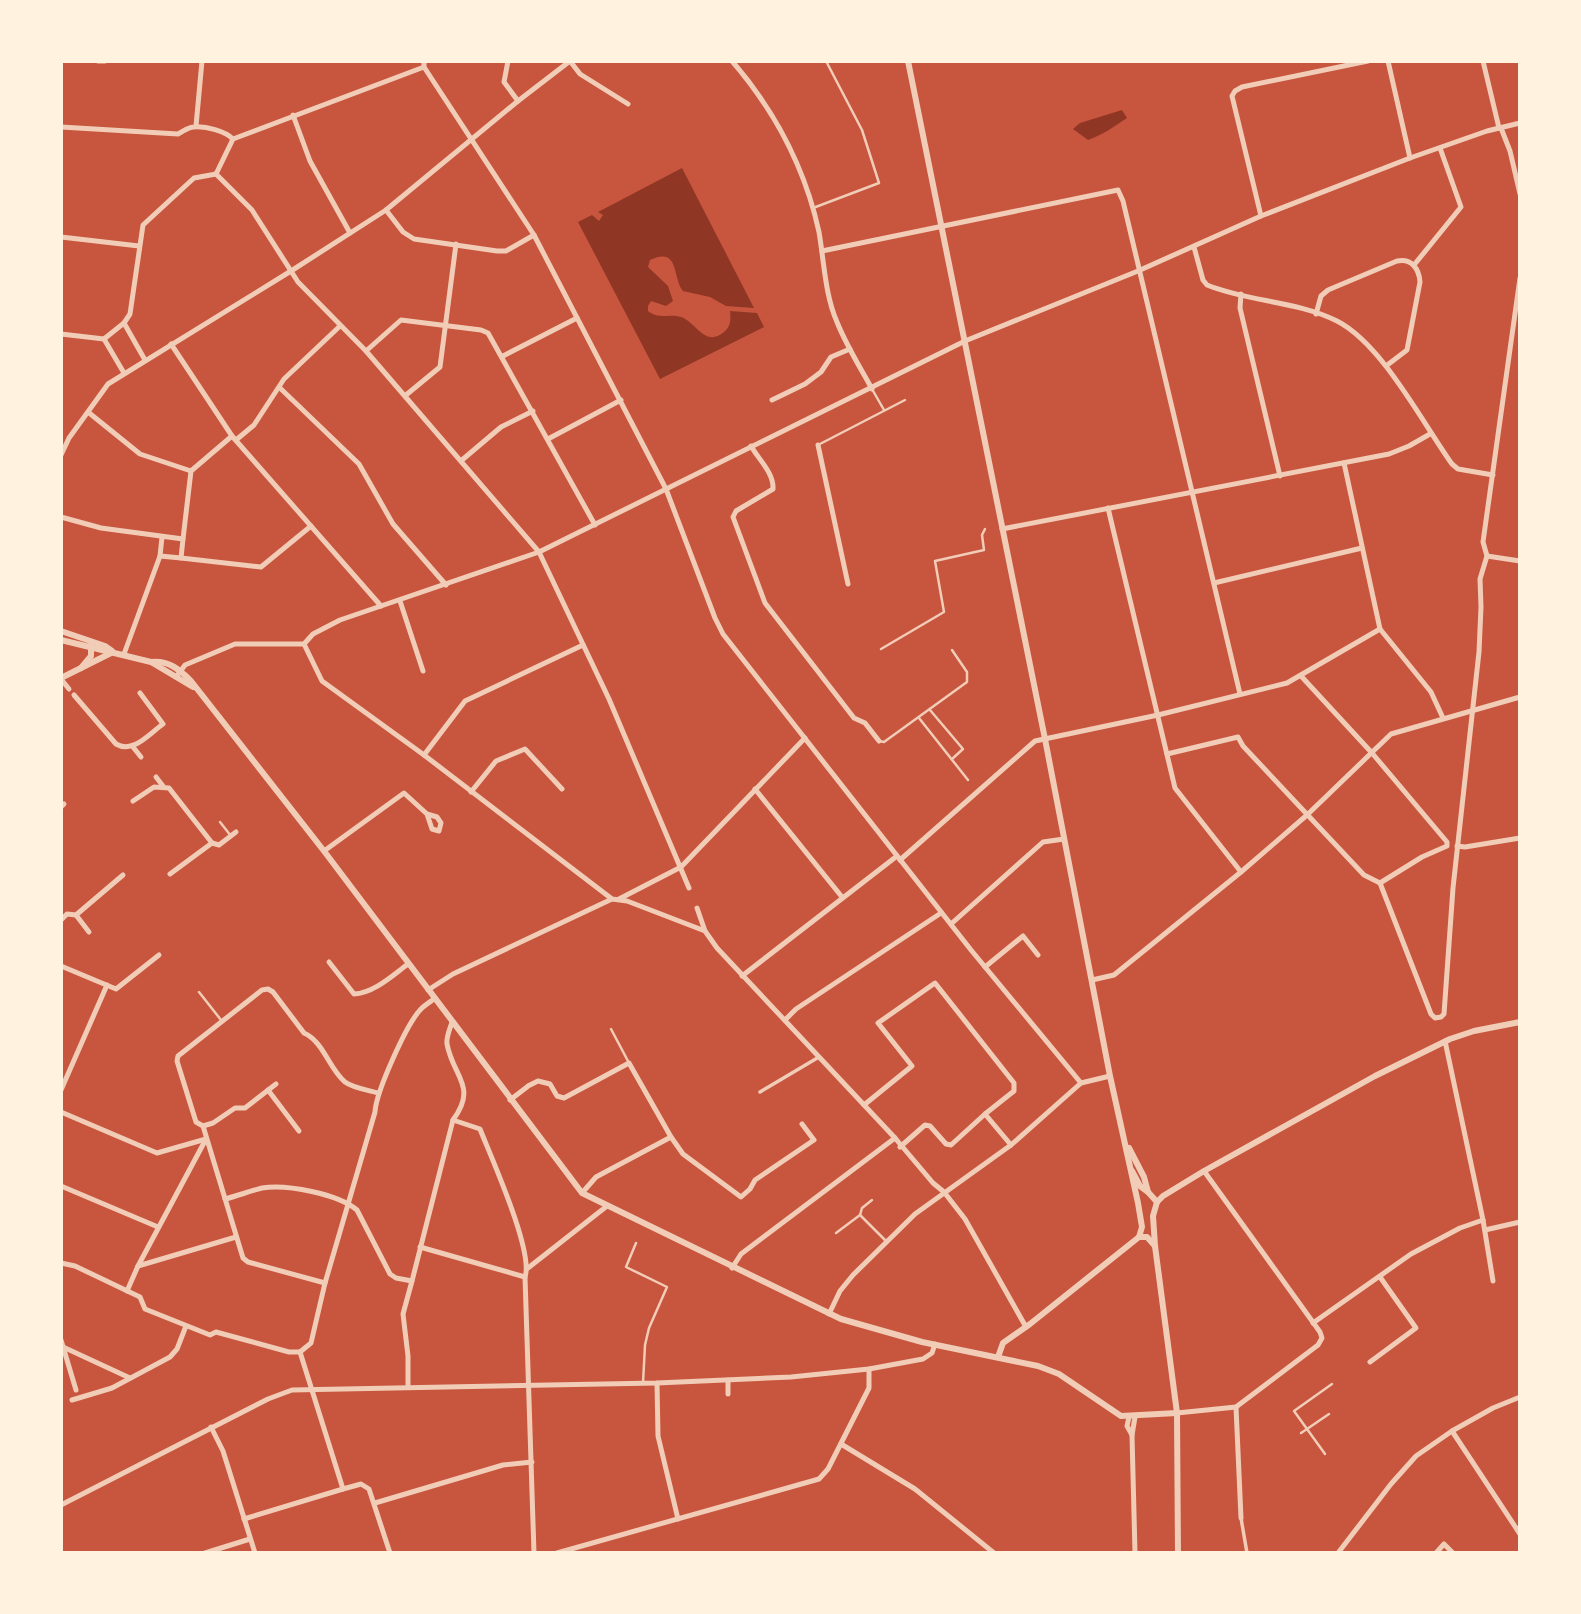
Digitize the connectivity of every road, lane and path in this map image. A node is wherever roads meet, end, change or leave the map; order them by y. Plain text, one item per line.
1 (98, 61) edge
2 (105, 61) edge
3 (202, 61) edge
4 (508, 61) edge
5 (732, 61) edge
6 (826, 61) edge
7 (908, 61) edge
8 (1368, 61) edge
9 (1388, 61) edge
10 (1483, 61) edge
11 (569, 62) edge
12 (424, 64) edge
13 (518, 101) junction
14 (628, 104) dead end
15 (293, 115) junction
16 (1520, 123) edge
17 (196, 126) junction
18 (61, 127) edge
19 (1500, 128) junction
20 (233, 139) junction
21 (470, 139) junction
22 (1440, 148) junction
23 (1520, 149) edge
24 (1510, 151) junction
25 (1410, 158) junction
26 (216, 174) junction
27 (1520, 194) edge
28 (813, 208) junction
29 (386, 209) junction
30 (1261, 216) junction
31 (941, 226) junction
32 (350, 233) junction
33 (534, 235) junction
34 (61, 237) edge
35 (456, 244) junction
36 (139, 246) junction
37 (1194, 247) junction
38 (822, 251) junction
39 (1414, 265) junction
40 (291, 271) junction
41 (1138, 271) junction
42 (1520, 278) edge
43 (1241, 294) junction
44 (1518, 309) edge
45 (1316, 314) junction
46 (577, 318) junction
47 (124, 323) junction
48 (340, 326) junction
49 (446, 327) junction
50 (61, 334) edge
51 (104, 339) junction
52 (965, 341) junction
53 (171, 344) junction
54 (850, 349) junction
55 (366, 351) junction
56 (503, 356) junction
57 (145, 360) junction
58 (1386, 366) junction
59 (124, 373) junction
60 (280, 388) junction
61 (872, 389) junction
62 (406, 395) junction
63 (621, 400) junction
64 (772, 400) dead end
65 (905, 400) dead end
66 (884, 410) junction
67 (533, 411) junction
68 (88, 412) junction
69 (1430, 433) junction
70 (61, 436) edge
71 (69, 438) junction
72 (234, 438) junction
73 (548, 439) junction
74 (818, 445) joint
75 (751, 446) junction
76 (61, 455) edge
77 (463, 460) junction
78 (1344, 463) junction
79 (191, 471) junction
80 (1493, 475) junction
81 (1280, 476) junction
82 (666, 489) junction
83 (1191, 492) junction
84 (1108, 508) junction
85 (61, 517) edge
86 (596, 525) junction
87 (311, 526) junction
88 (985, 529) dead end
89 (1002, 529) junction
90 (162, 537) junction
91 (183, 539) junction
92 (1362, 548) junction
93 (539, 552) junction
94 (160, 556) junction
95 (1488, 556) junction
96 (181, 558) junction
97 (1520, 561) edge
98 (1214, 583) junction
99 (848, 584) dead end
100 (446, 585) junction
101 (400, 601) junction
102 (382, 606) junction
103 (1380, 629) junction
104 (61, 631) edge
105 (61, 640) edge
106 (88, 640) junction
107 (304, 644) junction
108 (583, 645) junction
109 (92, 649) junction
110 (881, 649) dead end
111 (952, 650) dead end
112 (113, 652) junction
113 (124, 654) junction
114 (80, 668) junction
115 (423, 671) dead end
116 (178, 674) junction
117 (1301, 676) junction
118 (61, 679) edge
119 (69, 689) dead end
120 (140, 693) dead end
121 (1240, 694) junction
122 (74, 695) dead end
123 (1520, 697) edge
124 (1474, 709) junction
125 (930, 710) junction
126 (1158, 715) junction
127 (919, 718) junction
128 (1443, 718) junction
129 (805, 738) junction
130 (1045, 739) junction
131 (879, 741) joint
132 (133, 747) junction
133 (1372, 753) junction
134 (1167, 754) junction
135 (424, 755) junction
136 (141, 757) dead end
137 (951, 759) junction
138 (156, 777) dead end
139 (968, 780) dead end
140 (163, 786) junction
141 (562, 789) dead end
142 (755, 789) junction
143 (471, 792) junction
144 (133, 802) dead end
145 (427, 814) dead end
146 (1307, 815) junction
147 (220, 822) dead end
148 (234, 834) joint
149 (1520, 838) edge
150 (1064, 839) junction
151 (1447, 842) junction
152 (212, 843) junction
153 (1457, 844) junction
154 (324, 852) junction
155 (898, 858) junction
156 (681, 867) junction
157 (1241, 872) junction
158 (170, 874) dead end
159 (123, 875) dead end
160 (1380, 883) junction
161 (689, 888) dead end
162 (842, 897) junction
163 (612, 899) junction
164 (619, 899) junction
165 (697, 908) dead end
166 (941, 913) junction
167 (76, 915) junction
168 (61, 920) edge
169 (951, 924) junction
170 (705, 931) junction
171 (89, 932) dead end
172 (159, 955) dead end
173 (1038, 955) dead end
174 (329, 962) dead end
175 (408, 964) junction
176 (61, 966) edge
177 (985, 967) junction
178 (742, 976) junction
179 (1092, 980) junction
180 (107, 985) junction
181 (428, 990) junction
182 (199, 992) dead end
183 (434, 999) junction
184 (785, 1020) junction
185 (221, 1021) junction
186 (452, 1022) junction
187 (1520, 1022) edge
188 (611, 1030) dead end
189 (1445, 1041) junction
190 (819, 1057) junction
191 (629, 1063) junction
192 (1110, 1076) junction
193 (1081, 1083) junction
194 (276, 1084) dead end
195 (61, 1090) edge
196 (268, 1090) junction
197 (760, 1092) dead end
198 (378, 1093) junction
199 (510, 1100) junction
200 (864, 1105) junction
201 (61, 1112) edge
202 (985, 1114) junction
203 (453, 1120) junction
204 (802, 1124) dead end
205 (203, 1126) junction
206 (299, 1131) dead end
207 (671, 1137) junction
208 (1124, 1137) junction
209 (895, 1138) junction
210 (206, 1139) junction
211 (1011, 1145) junction
212 (900, 1147) junction
213 (1130, 1170) junction
214 (1205, 1171) junction
215 (61, 1186) edge
216 (944, 1192) junction
217 (1148, 1192) junction
218 (582, 1193) junction
219 (225, 1199) junction
220 (872, 1200) dead end
221 (1157, 1202) junction
222 (348, 1203) junction
223 (607, 1206) junction
224 (860, 1215) junction
225 (1483, 1220) junction
226 (1520, 1223) edge
227 (158, 1227) junction
228 (1485, 1230) junction
229 (836, 1233) dead end
230 (236, 1237) junction
231 (1139, 1237) junction
232 (636, 1242) dead end
233 (887, 1242) junction
234 (1155, 1246) junction
235 (420, 1247) junction
236 (63, 1264) edge
237 (138, 1266) junction
238 (528, 1268) junction
239 (732, 1268) junction
240 (61, 1272) edge
241 (525, 1276) junction
242 (1380, 1277) junction
243 (412, 1281) junction
244 (1493, 1281) dead end
245 (325, 1283) junction
246 (127, 1291) junction
247 (829, 1314) junction
248 (1313, 1323) junction
249 (186, 1326) junction
250 (1026, 1327) junction
251 (61, 1340) edge
252 (935, 1344) junction
253 (63, 1347) junction
254 (300, 1352) junction
255 (998, 1357) junction
256 (1370, 1362) dead end
257 (869, 1369) junction
258 (130, 1378) junction
259 (728, 1380) junction
260 (643, 1383) junction
261 (657, 1383) junction
262 (1332, 1384) dead end
263 (530, 1385) junction
264 (408, 1387) junction
265 (312, 1389) junction
266 (76, 1390) dead end
267 (728, 1394) dead end
268 (1520, 1397) edge
269 (72, 1400) dead end
270 (1236, 1407) junction
271 (1177, 1413) junction
272 (1329, 1414) dead end
273 (1132, 1417) junction
274 (211, 1427) junction
275 (1307, 1429) junction
276 (1452, 1431) junction
277 (1301, 1433) dead end
278 (841, 1444) junction
279 (1325, 1454) dead end
280 (532, 1462) junction
281 (343, 1489) junction
282 (375, 1503) junction
283 (61, 1505) edge
284 (1241, 1518) joint
285 (244, 1519) junction
286 (678, 1519) junction
287 (1520, 1534) edge
288 (250, 1539) junction
289 (205, 1553) edge
290 (254, 1553) edge
291 (390, 1553) edge
292 (534, 1553) edge
293 (557, 1553) edge
294 (994, 1553) edge
295 (1135, 1553) edge
296 (1178, 1553) edge
297 (1247, 1553) edge
298 (1338, 1553) edge
299 (1436, 1553) edge
300 (1453, 1553) edge

1 - 2 street
3 - 17 street
4 - 13 street
5 - 28 street
6 - 28 lane
7 - 31 street
8 - 30 street
9 - 25 street
10 - 19 street
11 - 13 street
11 - 14 street
12 - 15 street
12 - 21 street
13 - 21 street
15 - 20 street
15 - 32 street
16 - 19 street
17 - 18 street
17 - 20 street
19 - 22 street
19 - 24 street
20 - 26 street
21 - 29 street
21 - 33 street
22 - 25 street
22 - 39 street
23 - 24 street
24 - 27 street
25 - 30 street
26 - 36 street
26 - 40 street
28 - 38 street
29 - 32 street
29 - 35 street
30 - 37 street
31 - 38 street
31 - 41 street
31 - 52 street
32 - 40 street
33 - 35 street
33 - 46 street
34 - 36 street
35 - 49 street
36 - 47 street
37 - 41 street
37 - 43 street
38 - 54 street
39 - 45 street
39 - 58 street
40 - 48 street
40 - 53 street
41 - 52 street
41 - 83 street
42 - 44 street
43 - 45 street
43 - 81 street
44 - 80 street
45 - 58 street
46 - 56 street
46 - 63 street
47 - 51 street
47 - 57 street
48 - 55 street
48 - 60 street
49 - 55 street
49 - 56 street
49 - 62 street
50 - 51 street
51 - 59 street
52 - 61 street
52 - 89 street
53 - 57 street
53 - 72 street
54 - 61 street
54 - 64 street
55 - 62 street
56 - 67 street
57 - 59 street
58 - 69 street
59 - 68 street
60 - 72 street
60 - 100 street
61 - 66 lane
61 - 75 street
62 - 77 street
63 - 73 street
63 - 82 street
65 - 66 lane
66 - 74 lane
67 - 73 street
67 - 77 street
68 - 71 street
68 - 79 street
69 - 78 street
69 - 80 street
70 - 71 street
71 - 76 street
72 - 79 street
72 - 87 street
73 - 86 street
74 - 99 street
75 - 82 street
75 - 131 street
77 - 93 street
78 - 81 street
78 - 92 street
79 - 91 street
80 - 95 street
81 - 83 street
82 - 86 street
82 - 129 street
83 - 84 street
83 - 98 street
84 - 89 street
84 - 126 street
85 - 90 street
86 - 93 street
87 - 96 street
87 - 102 street
88 - 110 lane
89 - 130 street
90 - 91 street
90 - 94 street
91 - 96 street
92 - 98 street
92 - 103 street
93 - 100 street
93 - 108 street
94 - 96 street
94 - 113 street
95 - 97 street
95 - 124 street
98 - 121 street
100 - 101 street
101 - 102 street
101 - 115 street
102 - 107 street
103 - 117 street
103 - 128 street
104 - 106 street
105 - 109 street
106 - 109 street
106 - 112 street
107 - 116 street
107 - 135 street
108 - 135 street
108 - 156 street
109 - 112 street
109 - 114 street
111 - 125 lane
112 - 113 street
112 - 114 street
113 - 116 street
114 - 118 street
116 - 154 street
117 - 121 street
117 - 133 street
118 - 119 street
120 - 132 street
121 - 126 street
122 - 132 street
123 - 124 street
124 - 128 street
124 - 153 street
125 - 127 lane
125 - 137 lane
126 - 130 street
126 - 134 street
127 - 131 lane
127 - 137 lane
128 - 133 street
129 - 142 street
129 - 155 street
130 - 150 street
130 - 155 street
132 - 136 street
133 - 146 street
133 - 151 street
134 - 146 street
134 - 157 street
135 - 143 street
137 - 139 lane
138 - 140 street
140 - 144 street
140 - 152 street
141 - 143 street
142 - 156 street
142 - 162 street
143 - 163 street
145 - 154 street
146 - 157 street
146 - 160 street
147 - 148 lane
148 - 152 street
149 - 153 street
150 - 169 street
150 - 179 street
151 - 153 street
151 - 160 street
152 - 158 street
153 - 160 street
154 - 175 street
155 - 162 street
155 - 166 street
156 - 161 street
156 - 164 street
157 - 179 street
159 - 167 street
162 - 178 street
163 - 164 street
163 - 181 street
164 - 170 street
165 - 170 street
166 - 169 street
166 - 184 street
167 - 168 street
167 - 171 street
169 - 177 street
170 - 178 street
172 - 180 street
173 - 177 street
174 - 175 street
175 - 181 street
176 - 180 street
177 - 193 street
178 - 184 street
179 - 192 street
180 - 195 street
181 - 183 street
182 - 185 lane
183 - 186 street
183 - 198 street
184 - 190 street
185 - 198 street
185 - 205 street
186 - 199 street
186 - 203 street
187 - 189 street
188 - 191 lane
189 - 214 street
189 - 225 street
190 - 197 street
190 - 200 street
191 - 199 street
191 - 207 street
192 - 193 street
192 - 208 street
193 - 211 street
194 - 196 street
196 - 205 street
196 - 206 street
198 - 222 street
199 - 218 street
200 - 202 street
200 - 209 street
201 - 210 street
202 - 211 street
202 - 212 street
203 - 235 street
203 - 238 street
204 - 207 street
205 - 210 street
207 - 218 street
208 - 213 street
208 - 217 street
209 - 212 street
209 - 239 street
210 - 219 street
210 - 227 street
211 - 216 street
212 - 216 street
213 - 217 street
213 - 231 street
214 - 221 street
214 - 248 street
215 - 227 street
216 - 233 street
216 - 250 street
217 - 221 street
218 - 223 street
219 - 222 street
219 - 230 street
220 - 224 lane
221 - 234 street
222 - 243 street
222 - 245 street
223 - 238 street
223 - 239 street
224 - 229 lane
224 - 233 lane
225 - 228 street
225 - 242 street
226 - 228 street
227 - 237 street
228 - 244 street
230 - 237 street
230 - 245 street
231 - 234 street
231 - 250 street
232 - 260 lane
233 - 247 street
234 - 271 street
235 - 241 street
235 - 243 street
236 - 240 street
236 - 246 street
237 - 246 street
238 - 241 street
239 - 247 street
241 - 263 street
242 - 248 street
242 - 256 street
243 - 264 street
245 - 254 street
246 - 249 street
247 - 252 street
248 - 270 street
249 - 254 street
249 - 258 street
250 - 255 street
251 - 253 street
252 - 255 street
252 - 257 street
253 - 258 street
253 - 266 street
254 - 265 street
255 - 273 street
257 - 259 street
257 - 278 street
258 - 269 street
259 - 261 street
259 - 267 street
260 - 261 street
260 - 263 street
261 - 286 street
262 - 275 lane
263 - 264 street
263 - 280 street
264 - 265 street
265 - 274 street
265 - 281 street
268 - 276 street
270 - 271 street
270 - 284 street
271 - 273 street
271 - 296 street
272 - 275 lane
273 - 295 street
274 - 283 street
274 - 285 street
275 - 277 lane
275 - 279 lane
276 - 287 street
276 - 298 street
278 - 286 street
278 - 294 street
280 - 282 street
280 - 292 street
281 - 282 street
281 - 285 street
282 - 291 street
284 - 297 street
285 - 288 street
286 - 293 street
288 - 289 street
288 - 290 street
299 - 300 street

